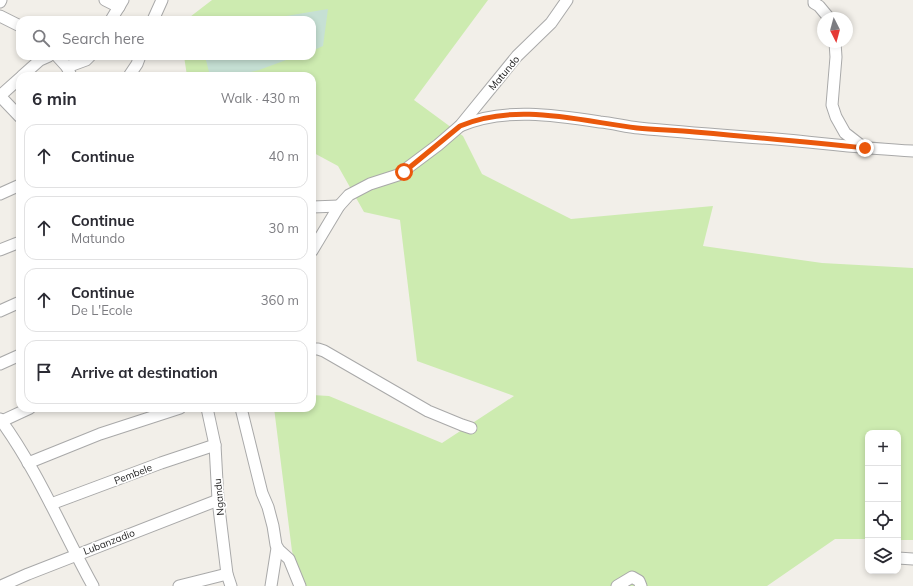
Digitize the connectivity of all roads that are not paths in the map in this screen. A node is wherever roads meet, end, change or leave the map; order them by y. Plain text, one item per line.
1 (105, 0) edge
2 (162, 0) edge
3 (567, 0) edge
4 (814, 0) edge
5 (121, 4) edge
6 (824, 12) edge
7 (0, 16) edge
8 (114, 16) edge
9 (155, 16) edge
10 (16, 24) edge
11 (835, 48) edge
12 (40, 60) edge
13 (60, 60) edge
14 (86, 60) edge
15 (138, 60) edge
16 (27, 72) edge
17 (69, 72) edge
18 (132, 72) edge
19 (16, 82) edge
20 (0, 96) edge
21 (16, 113) edge
22 (460, 126) junction
23 (865, 148) junction
24 (913, 151) edge
25 (16, 187) edge
26 (0, 194) edge
27 (339, 206) junction
28 (316, 207) edge
29 (16, 244) edge
30 (316, 244) edge
31 (0, 250) edge
32 (16, 304) edge
33 (0, 311) edge
34 (316, 349) edge
35 (16, 357) edge
36 (0, 364) edge
37 (23, 412) edge
38 (168, 412) edge
39 (208, 412) edge
40 (241, 412) edge
41 (2, 425) edge
42 (471, 428) dead end
43 (215, 445) junction
44 (28, 463) junction
45 (218, 500) junction
46 (51, 504) junction
47 (277, 548) junction
48 (76, 555) junction
49 (901, 558) edge
50 (913, 559) edge
51 (227, 574) junction
52 (1, 586) edge
53 (93, 586) edge
54 (179, 586) edge
55 (231, 586) edge
56 (271, 586) edge
57 (300, 586) edge
58 (617, 586) edge
59 (641, 586) edge

1 - 5 street
2 - 9 street
3 - 22 street, Matundo
4 - 6 street
5 - 8 street
7 - 10 street
11 - 23 street
12 - 16 street
13 - 17 street
14 - 17 street
15 - 18 street
19 - 20 street
20 - 21 street
22 - 23 street
22 - 27 street, Matundo
23 - 24 street
25 - 26 street
27 - 28 street
27 - 30 street, Matundo
29 - 31 street
32 - 33 street
34 - 42 street
35 - 36 street
37 - 41 street
38 - 44 street
39 - 43 street, Ngandu
40 - 47 street
41 - 44 street
43 - 45 street, Ngandu
43 - 46 street, Pembele
44 - 46 street
45 - 48 street, Lubanzadio
45 - 51 street, Ngandu
46 - 48 street
47 - 56 street
47 - 57 street
48 - 52 street, Lubanzadio
48 - 53 street
49 - 50 street
51 - 54 street
51 - 55 street, Ngandu
58 - 59 street

